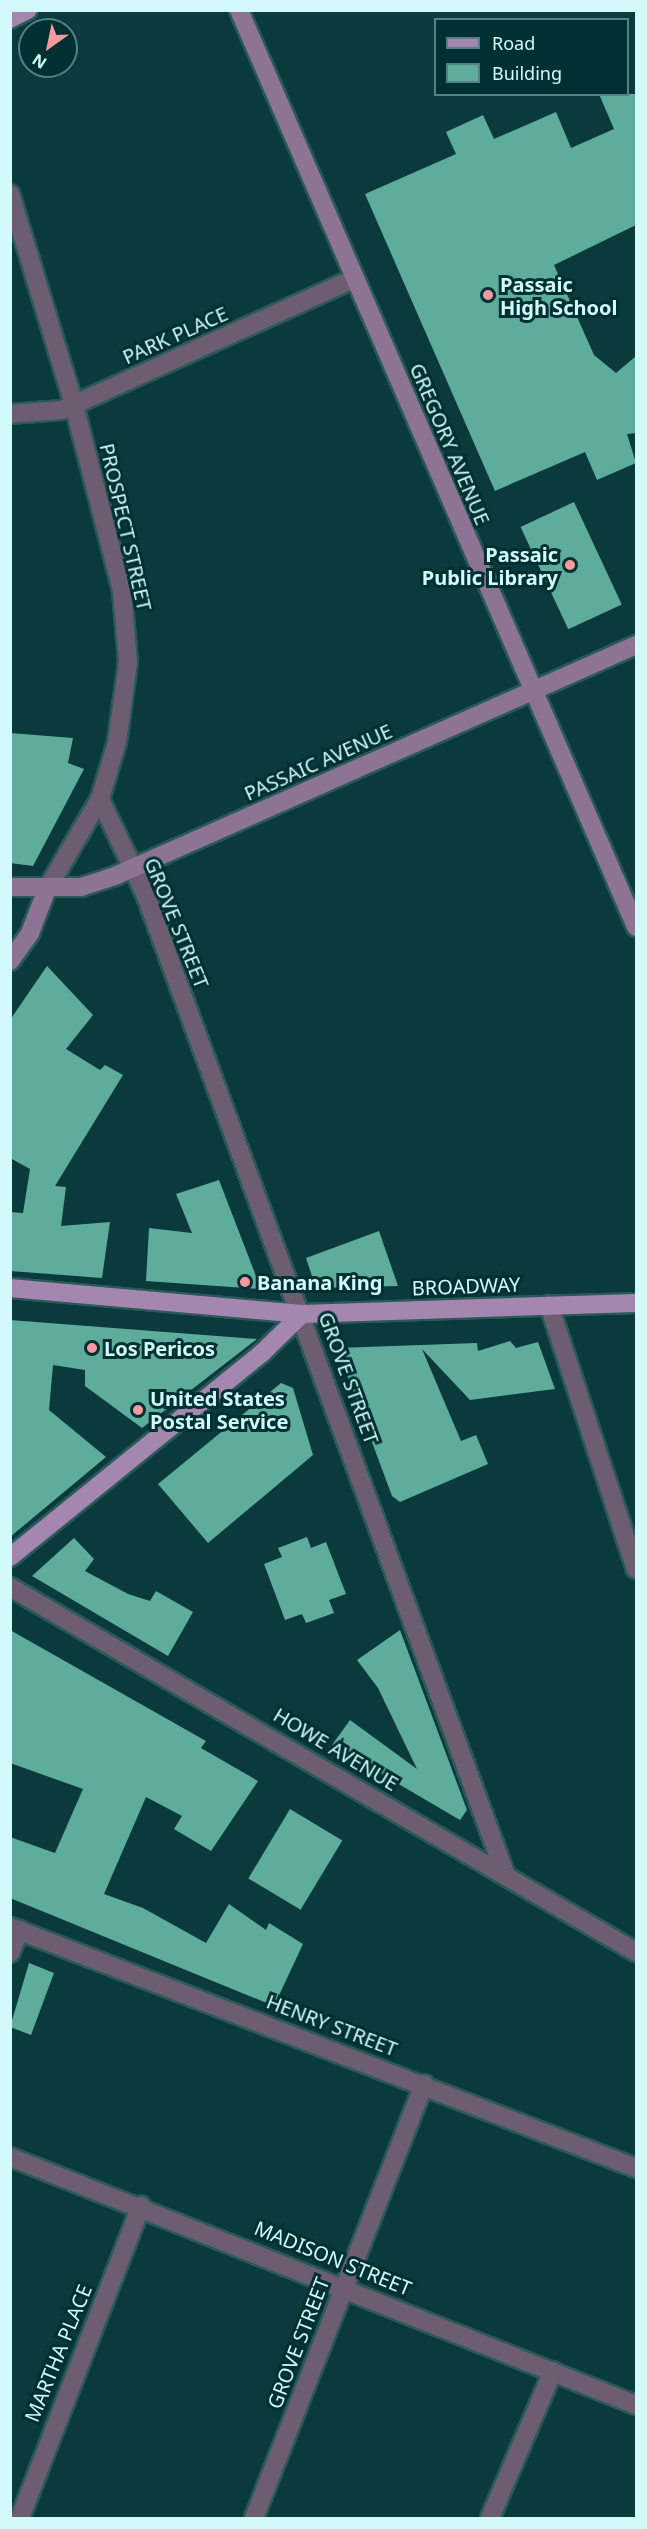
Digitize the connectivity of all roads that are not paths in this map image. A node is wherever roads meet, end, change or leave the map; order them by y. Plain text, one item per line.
1 (28, 10) edge
2 (238, 10) edge
3 (10, 19) edge
4 (10, 194) edge
5 (354, 279) junction
6 (74, 405) junction
7 (10, 414) edge
8 (636, 645) edge
9 (533, 691) junction
10 (100, 799) junction
11 (132, 869) junction
12 (10, 887) edge
13 (47, 890) junction
14 (636, 927) edge
15 (10, 961) edge
16 (10, 1287) edge
17 (636, 1303) edge
18 (549, 1305) junction
19 (302, 1314) junction
20 (10, 1557) edge
21 (636, 1569) edge
22 (10, 1587) edge
23 (506, 1876) junction
24 (15, 1928) edge
25 (634, 1946) edge
26 (10, 1953) edge
27 (424, 2084) junction
28 (10, 2157) edge
29 (636, 2168) edge
30 (141, 2206) junction
31 (345, 2286) junction
32 (553, 2371) junction
33 (636, 2405) edge
34 (20, 2518) edge
35 (254, 2518) edge
36 (490, 2518) edge

1 - 3 main road
2 - 5 street, GREGORY AVENUE
4 - 6 street, PROSPECT STREET
5 - 6 street, PARK PLACE
5 - 9 street, GREGORY AVENUE
6 - 7 street, PARK PLACE
6 - 10 street, PROSPECT STREET
8 - 9 street, PASSAIC AVENUE
9 - 11 street, PASSAIC AVENUE
9 - 14 street, GREGORY AVENUE
10 - 11 street, GROVE STREET
10 - 13 street, PROSPECT STREET
11 - 13 street, PASSAIC AVENUE
11 - 19 street, GROVE STREET
12 - 13 street, PASSAIC AVENUE
13 - 15 street, PROSPECT STREET
16 - 19 main road, BROADWAY
17 - 18 main road, BROADWAY
18 - 19 main road, BROADWAY
18 - 21 street
19 - 20 main road
19 - 23 street, GROVE STREET
22 - 23 street, HOWE AVENUE
23 - 25 street, HOWE AVENUE
24 - 26 street
24 - 27 street, HENRY STREET
27 - 29 street, HENRY STREET
27 - 31 street, GROVE STREET
28 - 30 street, MADISON STREET
30 - 31 street, MADISON STREET
30 - 34 street, MARTHA PLACE
31 - 32 street, MADISON STREET
31 - 35 street, GROVE STREET
32 - 33 street, MADISON STREET
32 - 36 street

